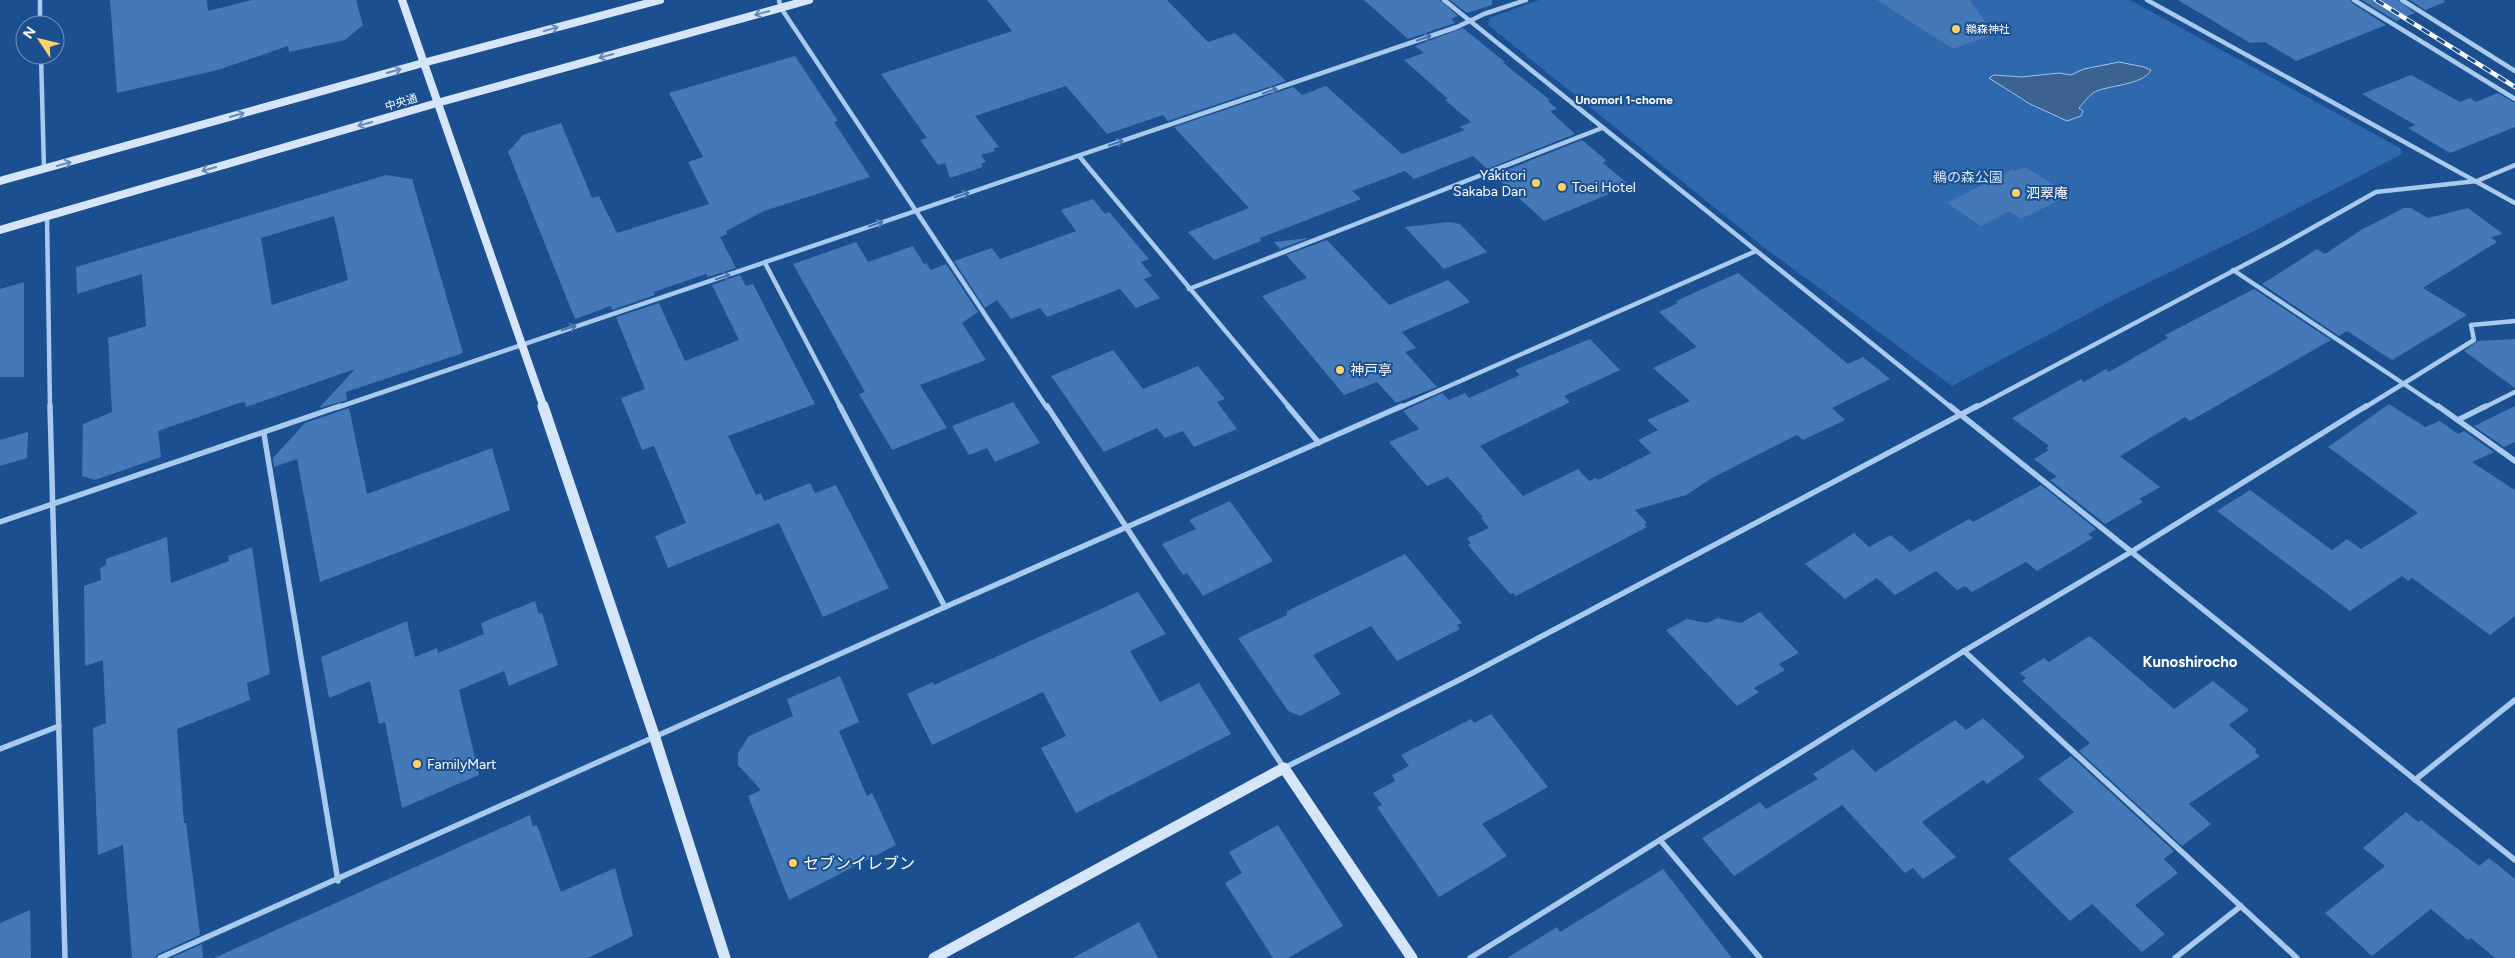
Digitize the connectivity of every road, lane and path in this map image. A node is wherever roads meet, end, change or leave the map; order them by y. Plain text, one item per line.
1 (40, 0) edge
2 (402, 0) edge
3 (660, 0) edge
4 (809, 0) edge
5 (1444, 0) edge
6 (1526, 0) edge
7 (2147, 0) edge
8 (2354, 0) edge
9 (2402, 0) edge
10 (780, 4) edge
11 (40, 15) edge
12 (1471, 22) junction
13 (423, 63) junction
14 (41, 65) edge
15 (2515, 71) edge
16 (2515, 100) edge
17 (437, 103) junction
18 (1602, 128) junction
19 (1080, 156) junction
20 (2515, 165) edge
21 (44, 169) junction
22 (0, 181) edge
23 (2477, 181) junction
24 (2515, 204) edge
25 (916, 210) junction
26 (47, 216) junction
27 (0, 230) edge
28 (1756, 251) junction
29 (765, 263) junction
30 (2233, 270) junction
31 (1189, 289) junction
32 (2515, 321) edge
33 (522, 344) junction
34 (2405, 383) junction
35 (2515, 392) edge
36 (1960, 414) junction
37 (2458, 420) junction
38 (264, 434) junction
39 (1319, 443) junction
40 (2515, 461) edge
41 (52, 504) junction
42 (0, 522) edge
43 (1127, 528) junction
44 (2131, 552) junction
45 (945, 607) junction
46 (1964, 651) junction
47 (2515, 700) edge
48 (59, 726) junction
49 (655, 738) junction
50 (0, 749) edge
51 (1284, 768) junction
52 (2415, 780) junction
53 (1660, 840) junction
54 (2515, 860) edge
55 (338, 881) junction
56 (2241, 906) junction
57 (65, 958) edge
58 (160, 958) edge
59 (725, 958) edge
60 (934, 958) edge
61 (1412, 958) edge
62 (1470, 958) edge
63 (1760, 958) edge
64 (2175, 958) edge
65 (2298, 958) edge

1 - 11 street
2 - 13 street
13 -> 3 street
4 - 10 street, 中央通
5 - 12 street
6 - 12 street
7 - 23 street
8 - 16 street
9 - 15 street
10 -> 17 street, 中央通
10 - 25 street
12 - 18 street
19 -> 12 street
13 - 17 street
21 -> 13 street
14 - 21 street
17 -> 26 street, 中央通
17 - 33 street
18 - 28 street
18 - 31 street
25 -> 19 street
19 - 31 street
20 - 23 street
21 - 22 street
23 - 24 street
23 - 30 street
29 -> 25 street
25 - 43 street
26 - 27 street, 中央通
26 - 41 street
28 - 36 street
28 - 39 street
33 -> 29 street
29 - 45 street
30 - 34 street
30 - 36 street
31 - 39 street
32 - 34 street
33 - 38 street
33 - 49 street
34 - 37 street
34 - 44 street
35 - 37 street
36 - 44 street
36 - 51 street
37 - 40 street
38 - 41 street
38 - 55 street
39 - 43 street
41 - 42 street
41 - 48 street
43 - 45 street
43 - 51 street
44 - 46 street
44 - 52 street
45 - 49 street
46 - 53 street
46 - 56 street
47 - 52 street
48 - 50 street
48 - 57 street
49 - 55 street
49 - 59 street
51 - 60 street
51 - 61 street
52 - 54 street
53 - 62 street
53 - 63 street
55 - 58 street
56 - 64 street
56 - 65 street

